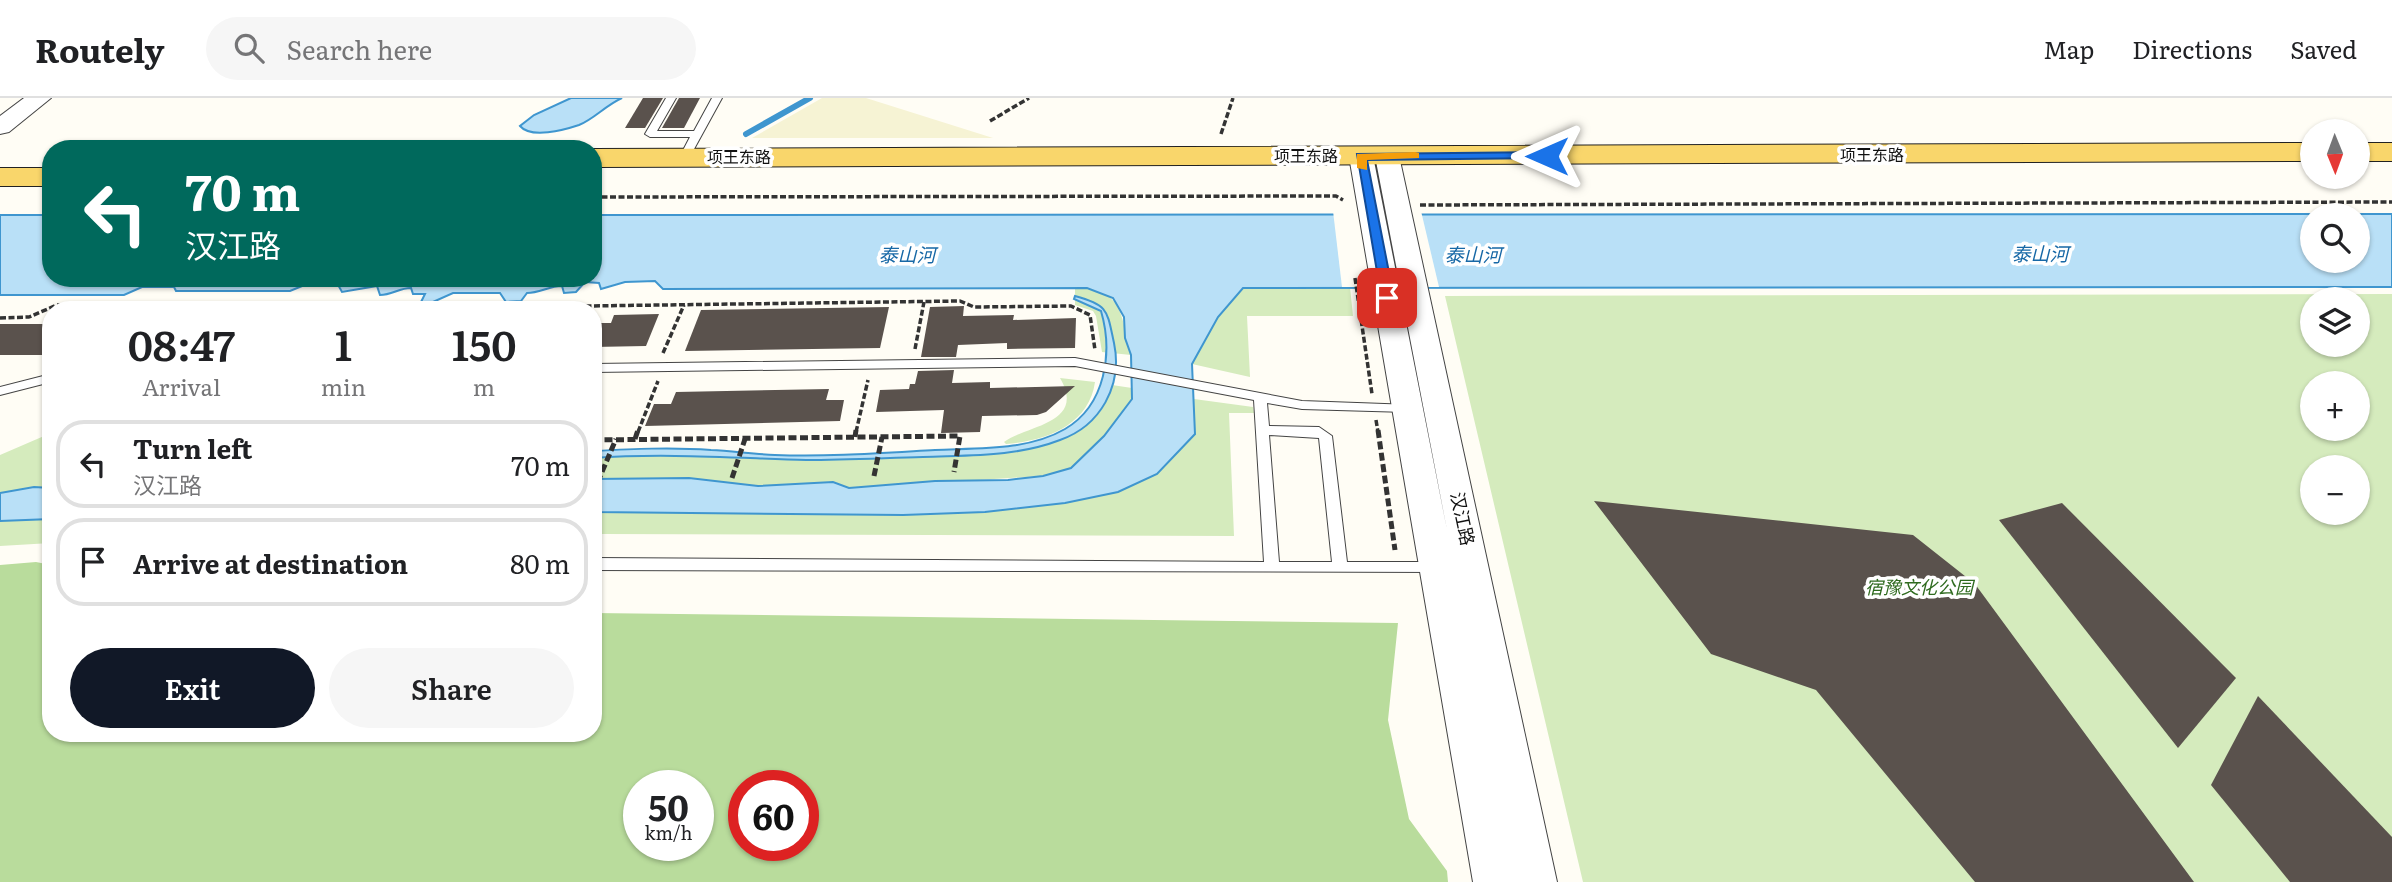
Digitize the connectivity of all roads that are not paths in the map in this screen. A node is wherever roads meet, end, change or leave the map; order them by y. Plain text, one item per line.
1 (39, 98) edge
2 (671, 98) edge
3 (716, 98) edge
4 (0, 127) edge
5 (690, 146) junction
6 (2300, 152) edge
7 (2370, 152) edge
8 (2392, 152) edge
9 (602, 157) edge
10 (0, 159) edge
11 (42, 159) edge
12 (1375, 163) junction
13 (2300, 171) edge
14 (2370, 171) edge
15 (2392, 171) edge
16 (602, 174) edge
17 (0, 177) edge
18 (42, 177) edge
19 (1387, 298) junction
20 (602, 369) edge
21 (42, 380) edge
22 (0, 391) edge
23 (1260, 397) junction
24 (1391, 408) junction
25 (1262, 430) junction
26 (602, 564) edge
27 (1272, 566) junction
28 (1340, 567) junction
29 (1436, 568) junction
30 (1494, 882) edge
31 (1536, 882) edge

1 - 4 street
2 - 5 lane
3 - 5 lane
5 - 9 main road, 项王东路
5 - 12 main road, 项王东路
6 - 12 main road, 项王东路
7 - 8 main road
10 - 11 main road
12 - 13 main road, 项王东路
12 - 16 main road, 项王东路
12 - 19 street, 汉江路
12 - 19 street, 汉江路
14 - 15 main road
17 - 18 main road
19 - 24 street, 汉江路
19 - 31 street, 汉江路
20 - 23 lane
21 - 22 lane
23 - 24 lane
23 - 25 lane
24 - 29 street, 汉江路
25 - 27 lane
25 - 28 lane
26 - 27 lane
27 - 28 lane
28 - 29 lane
29 - 30 street, 汉江路

